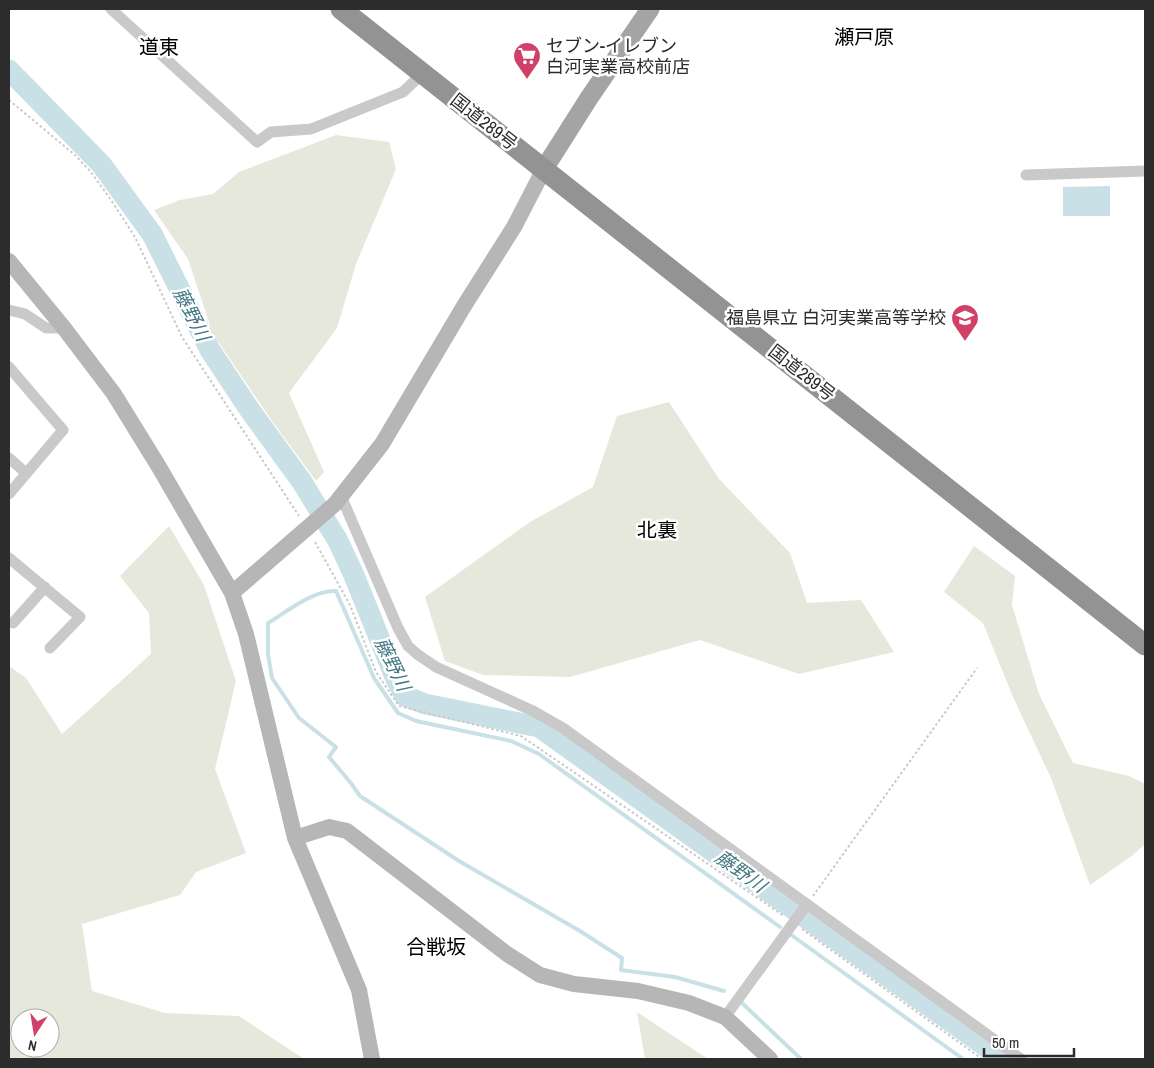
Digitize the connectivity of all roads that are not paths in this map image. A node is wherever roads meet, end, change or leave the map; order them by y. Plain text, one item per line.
1 (111, 9) edge
2 (341, 9) edge
3 (650, 9) edge
4 (423, 73) junction
5 (544, 169) junction
6 (1145, 171) edge
7 (1026, 175) dead end
8 (9, 261) edge
9 (9, 310) edge
10 (64, 328) junction
11 (11, 374) edge
12 (9, 458) edge
13 (26, 473) junction
14 (9, 494) edge
15 (338, 500) junction
16 (9, 558) edge
17 (45, 587) junction
18 (232, 593) junction
19 (12, 623) dead end
20 (1145, 645) edge
21 (50, 648) dead end
22 (295, 838) junction
23 (807, 904) junction
24 (725, 1017) junction
25 (372, 1059) edge
26 (770, 1059) edge
27 (1021, 1059) edge

1 - 4 street
2 - 4 highway, 国道289号
3 - 5 main road
4 - 5 highway, 国道289号
5 - 15 street
5 - 20 highway, 国道289号
6 - 7 street
8 - 10 street
9 - 10 street
10 - 18 street
11 - 13 street
12 - 13 street
13 - 14 street
15 - 18 street
15 - 23 street
16 - 17 street
17 - 19 street
17 - 21 street
18 - 22 street
22 - 24 street
22 - 25 street
23 - 24 street
23 - 27 street
24 - 26 street

